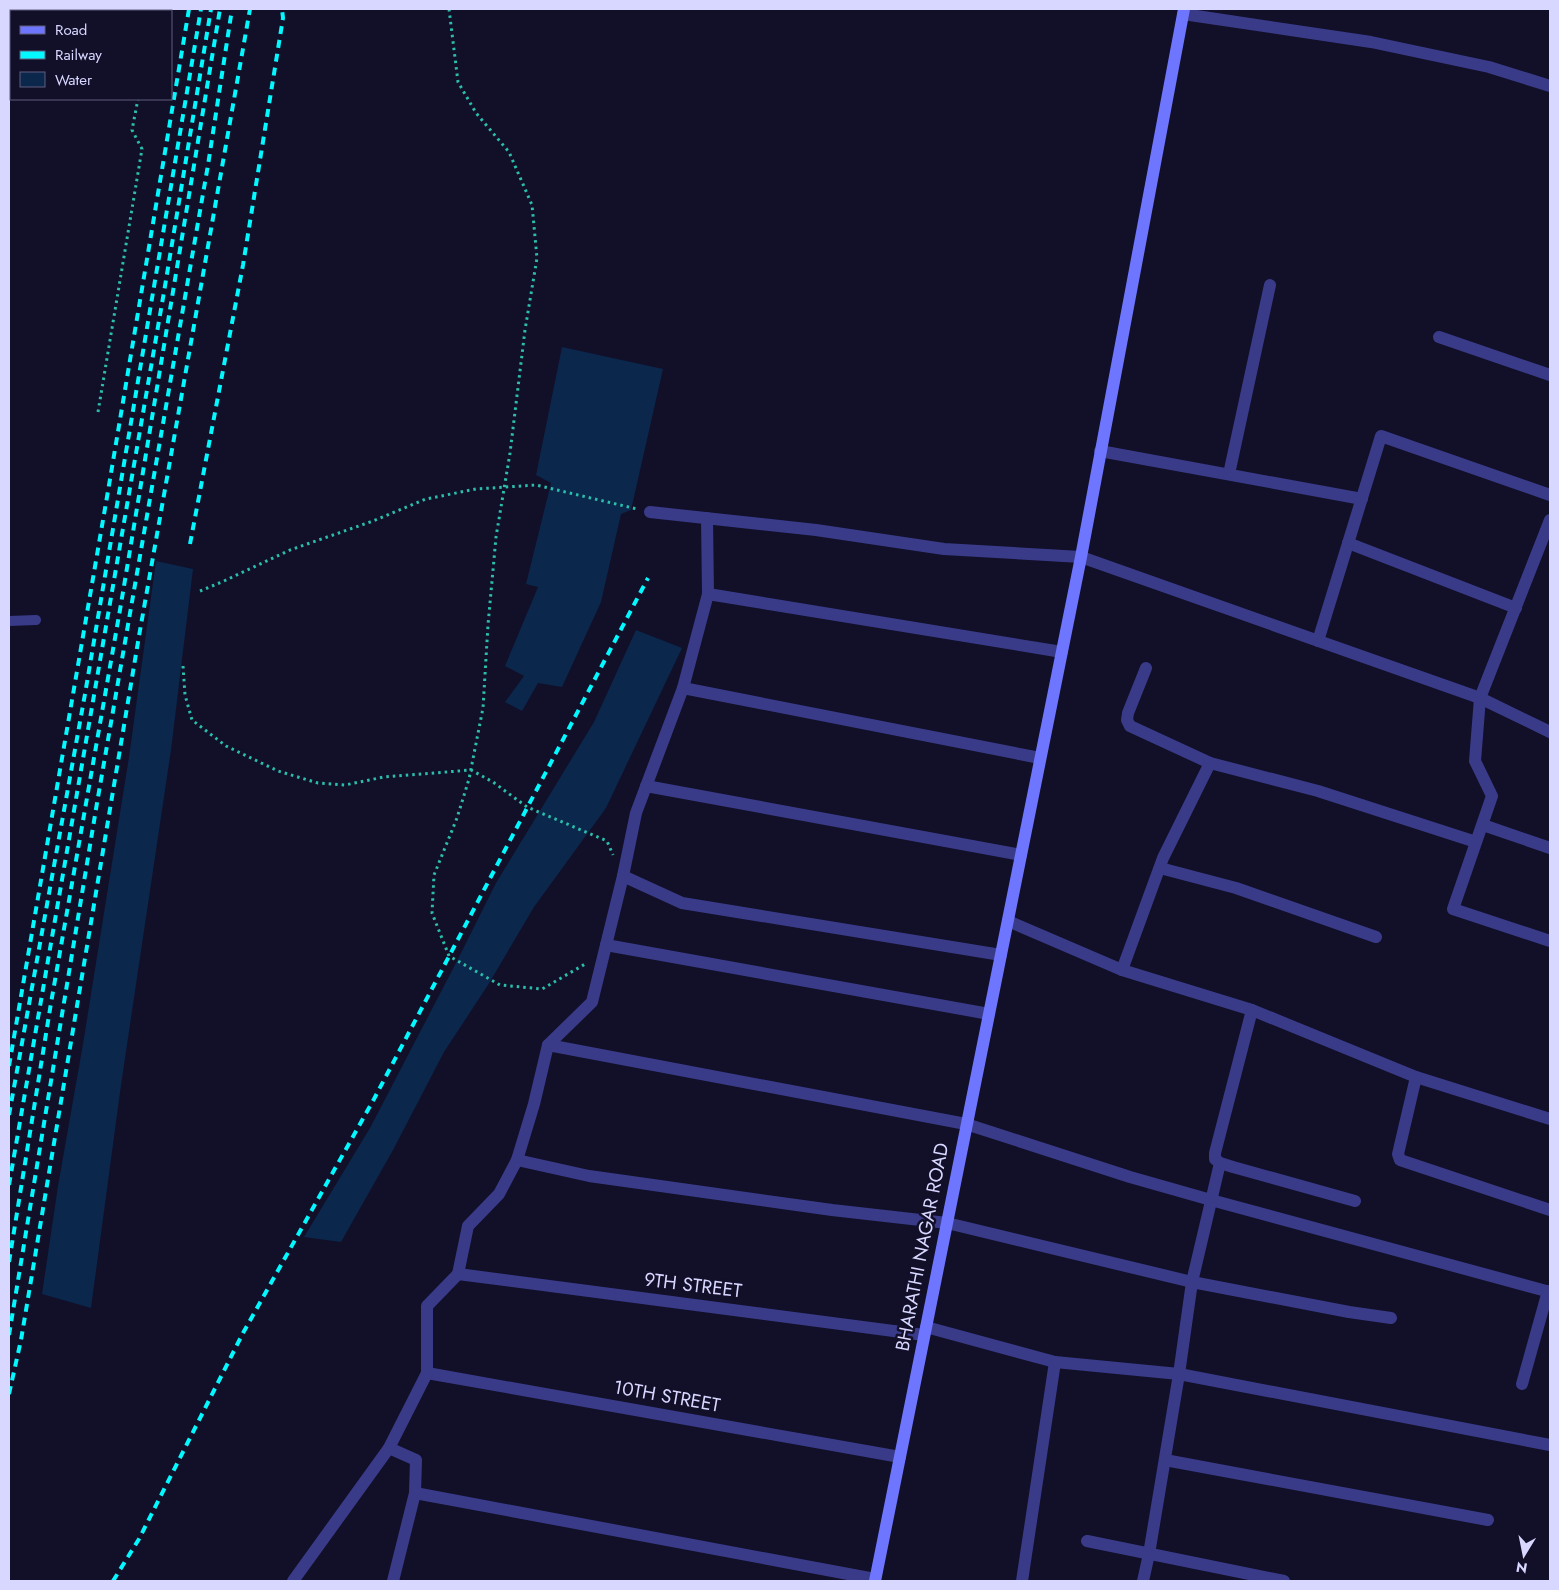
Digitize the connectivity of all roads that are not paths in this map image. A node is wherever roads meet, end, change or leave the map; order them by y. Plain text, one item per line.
1 (1183, 11) edge
2 (1550, 86) edge
3 (1270, 284) dead end
4 (1439, 337) dead end
5 (1550, 375) edge
6 (1100, 451) junction
7 (1229, 474) junction
8 (1550, 496) edge
9 (1362, 499) junction
10 (650, 512) road end
11 (707, 518) junction
12 (1550, 520) edge
13 (1348, 543) junction
14 (1080, 557) junction
15 (708, 594) junction
16 (1516, 608) junction
17 (9, 620) edge
18 (36, 620) dead end
19 (1318, 641) junction
20 (1062, 652) junction
21 (1146, 668) dead end
22 (683, 688) junction
23 (1480, 698) junction
24 (1550, 732) edge
25 (1040, 758) junction
26 (1210, 763) junction
27 (646, 786) junction
28 (1483, 825) junction
29 (1476, 842) junction
30 (1550, 848) edge
31 (1021, 855) junction
32 (1160, 868) junction
33 (623, 876) junction
34 (1008, 921) junction
35 (1376, 937) dead end
36 (1550, 941) edge
37 (606, 946) junction
38 (1001, 956) junction
39 (1122, 970) junction
40 (1252, 1010) junction
41 (989, 1014) junction
42 (548, 1045) junction
43 (1416, 1077) junction
44 (1550, 1120) edge
45 (966, 1124) junction
46 (517, 1160) junction
47 (1220, 1163) junction
48 (1212, 1200) junction
49 (1355, 1201) dead end
50 (1550, 1210) edge
51 (947, 1223) junction
52 (458, 1274) junction
53 (1192, 1282) junction
54 (1549, 1292) edge
55 (1391, 1318) dead end
56 (925, 1331) junction
57 (1055, 1362) junction
58 (427, 1372) junction
59 (1179, 1374) junction
60 (1522, 1384) dead end
61 (1550, 1445) edge
62 (389, 1448) junction
63 (900, 1457) junction
64 (1165, 1460) junction
65 (415, 1493) junction
66 (1488, 1520) dead end
67 (1087, 1541) dead end
68 (1149, 1554) junction
69 (875, 1580) edge
70 (293, 1581) edge
71 (392, 1581) edge
72 (1022, 1581) edge
73 (1143, 1581) edge
74 (1284, 1581) edge

1 - 2 street
1 - 6 main road, BHARATHI NAGAR ROAD
3 - 7 street
4 - 5 street
6 - 7 street
6 - 14 main road, BHARATHI NAGAR ROAD
7 - 9 street
8 - 9 street
9 - 13 street
10 - 11 street
11 - 14 street
11 - 15 street
12 - 16 street
13 - 16 street
13 - 19 street
14 - 19 street
14 - 20 main road, BHARATHI NAGAR ROAD
15 - 20 street
15 - 22 street
16 - 23 street
17 - 18 lane
19 - 23 street
20 - 25 main road, BHARATHI NAGAR ROAD
21 - 26 street
22 - 25 street
22 - 27 street
23 - 24 street
23 - 28 street
25 - 31 main road, BHARATHI NAGAR ROAD
26 - 29 street
26 - 32 street
27 - 31 street
27 - 33 street
28 - 29 street
28 - 30 street
29 - 36 street
31 - 34 main road, BHARATHI NAGAR ROAD
32 - 35 street
32 - 39 street
33 - 37 street
33 - 38 street
34 - 38 main road, BHARATHI NAGAR ROAD
34 - 39 street
37 - 41 street
37 - 42 street
38 - 41 main road, BHARATHI NAGAR ROAD
39 - 40 street
40 - 43 street
40 - 47 street
41 - 45 main road, BHARATHI NAGAR ROAD
42 - 45 street
42 - 46 street
43 - 44 street
43 - 50 street
45 - 48 street
45 - 51 main road, BHARATHI NAGAR ROAD
46 - 51 street
46 - 52 street
47 - 48 street
47 - 49 street
48 - 53 street
48 - 54 street
51 - 53 street
51 - 56 main road, BHARATHI NAGAR ROAD
52 - 56 street, 9TH STREET
52 - 58 street
53 - 55 street
53 - 59 street
54 - 60 street
56 - 57 street, 9TH STREET
56 - 63 main road, BHARATHI NAGAR ROAD
57 - 59 street, 9TH STREET
57 - 72 street
58 - 62 street
58 - 63 street, 10TH STREET
59 - 61 street, 9TH STREET
59 - 64 street
62 - 65 street
62 - 70 street
63 - 69 main road, BHARATHI NAGAR ROAD
64 - 66 street
64 - 68 street
65 - 69 street
65 - 71 street
67 - 68 street
68 - 73 street
68 - 74 street

